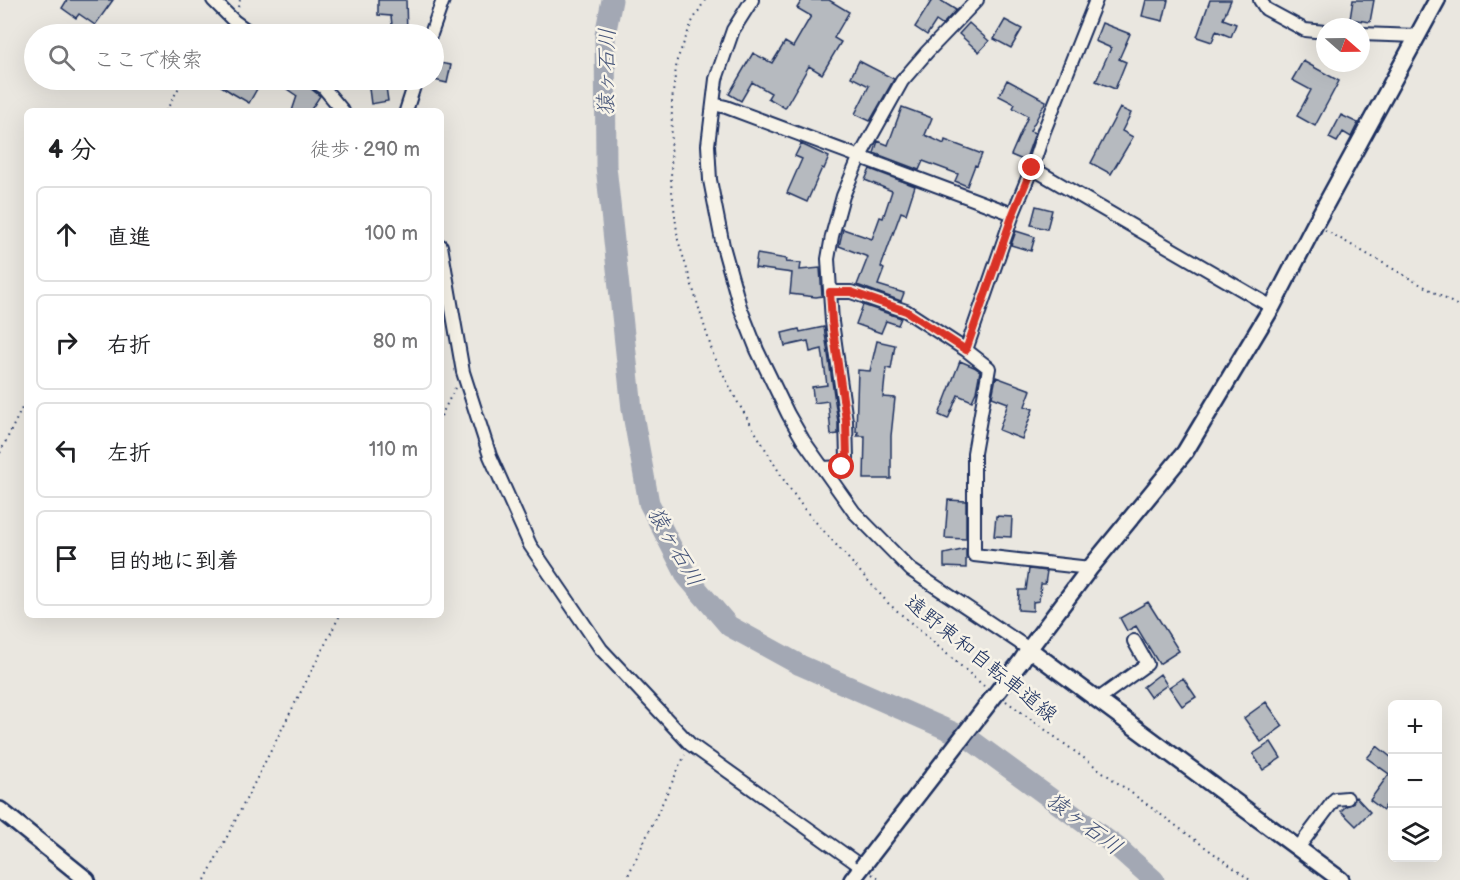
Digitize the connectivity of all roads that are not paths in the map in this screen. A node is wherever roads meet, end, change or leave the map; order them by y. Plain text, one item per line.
1 (213, 0) edge
2 (443, 0) edge
3 (752, 0) edge
4 (977, 0) edge
5 (1096, 0) edge
6 (1260, 0) edge
7 (1437, 0) edge
8 (238, 24) edge
9 (435, 24) edge
10 (1316, 31) edge
11 (1370, 34) edge
12 (1417, 36) junction
13 (326, 90) edge
14 (413, 90) edge
15 (713, 104) junction
16 (340, 108) edge
17 (407, 108) edge
18 (859, 158) junction
19 (1032, 168) junction
20 (1013, 214) junction
21 (444, 263) edge
22 (830, 292) junction
23 (1272, 307) junction
24 (966, 350) junction
25 (823, 468) junction
26 (1090, 568) junction
27 (1134, 641) dead end
28 (1025, 655) junction
29 (1097, 700) junction
30 (1347, 798) dead end
31 (0, 810) edge
32 (1298, 848) junction
33 (862, 867) junction
34 (87, 880) edge
35 (852, 880) edge
36 (1341, 880) edge

1 - 8 street
2 - 9 street
3 - 15 street
4 - 18 street
5 - 19 street
6 - 10 street
7 - 12 street
11 - 12 street
12 - 23 street
13 - 16 street
14 - 17 street
15 - 18 street
15 - 25 street
18 - 20 street
18 - 22 street
19 - 20 street
19 - 23 street
20 - 24 street
21 - 33 street
22 - 24 street
22 - 25 street
23 - 26 street
24 - 26 street
25 - 28 street
26 - 28 street
27 - 29 street
28 - 29 street
28 - 33 street, bridge
29 - 32 street
30 - 32 street
31 - 34 street
32 - 36 street
33 - 35 street

